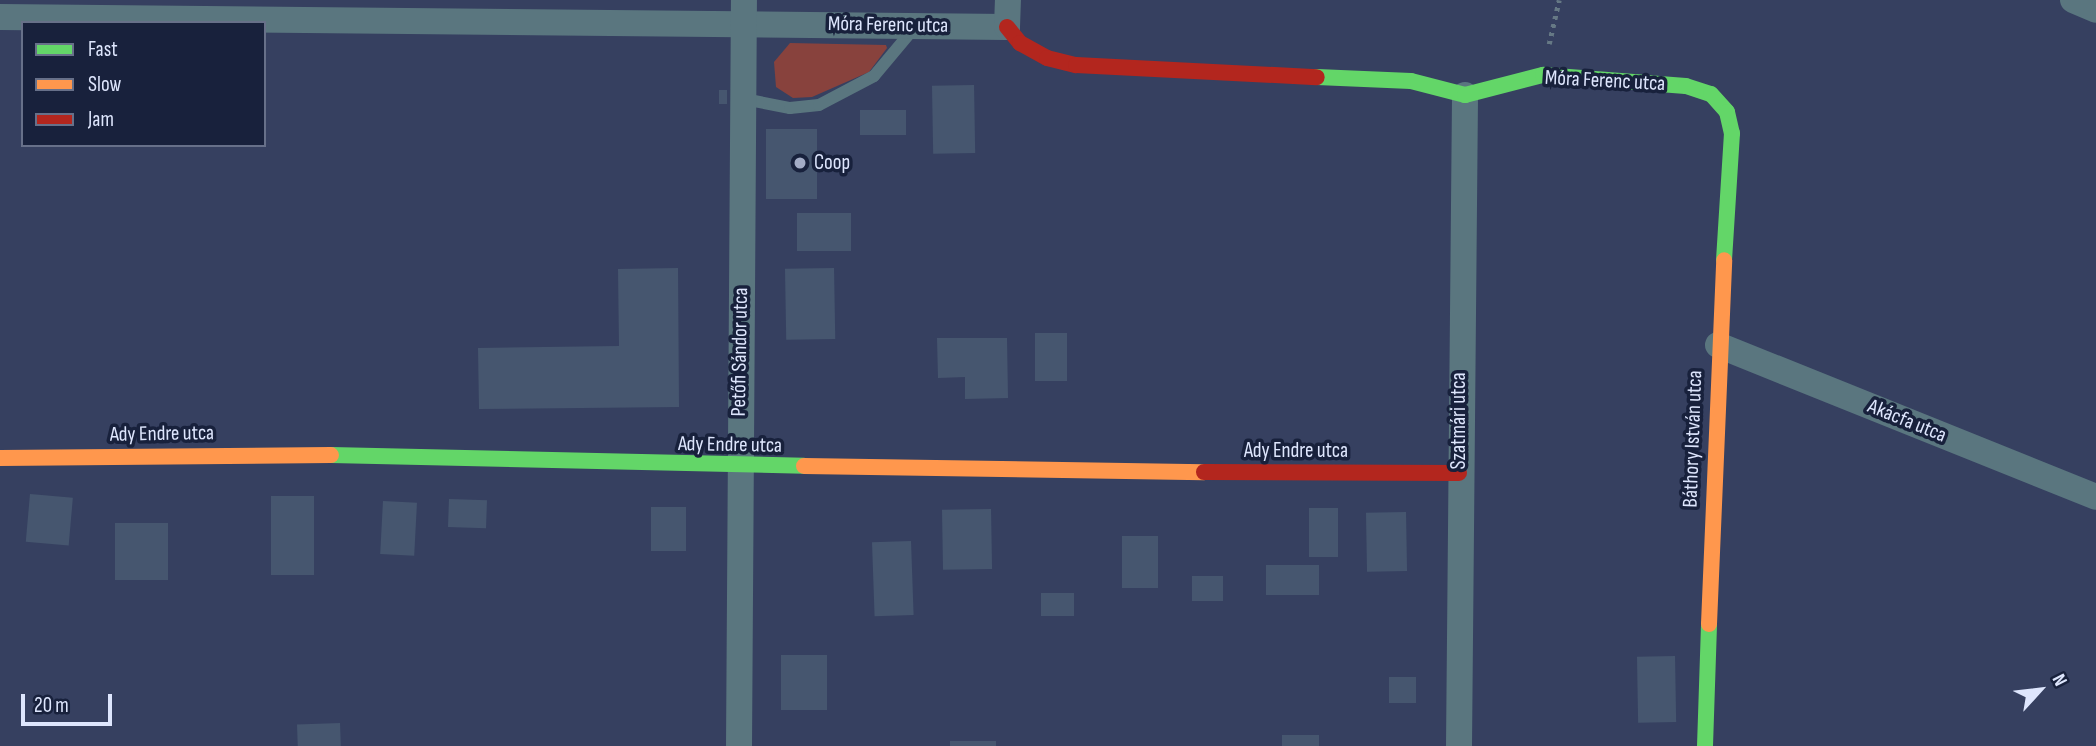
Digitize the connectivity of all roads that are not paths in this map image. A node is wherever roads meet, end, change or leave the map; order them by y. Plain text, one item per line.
1 (1008, 0) edge
2 (2073, 0) edge
3 (2096, 9) edge
4 (273, 10) edge
5 (743, 11) edge
6 (0, 17) edge
7 (916, 26) junction
8 (1007, 27) junction
9 (1465, 95) junction
10 (744, 99) junction
11 (1732, 133) joint
12 (1717, 345) junction
13 (0, 458) edge
14 (738, 466) junction
15 (1459, 473) junction
16 (2096, 497) edge
17 (739, 746) edge
18 (1460, 746) edge
19 (1705, 746) edge

1 - 8 street
2 - 3 street
4 - 5 street, Móra Ferenc utca
4 - 6 street, Móra Ferenc utca
5 - 7 street, Móra Ferenc utca
5 - 10 street, Petőfi Sándor utca
7 - 8 street, Móra Ferenc utca
7 - 10 lane
8 - 9 street, Móra Ferenc utca
9 - 11 street, Móra Ferenc utca
9 - 15 street, Szatmári utca
10 - 14 street, Petőfi Sándor utca
11 - 12 street, Báthory István utca
12 - 16 street, Akácfa utca
12 - 19 street, Báthory István utca
13 - 14 street, Ady Endre utca
14 - 15 street, Ady Endre utca
14 - 17 street, Petőfi Sándor utca
15 - 18 street, Szatmári utca

